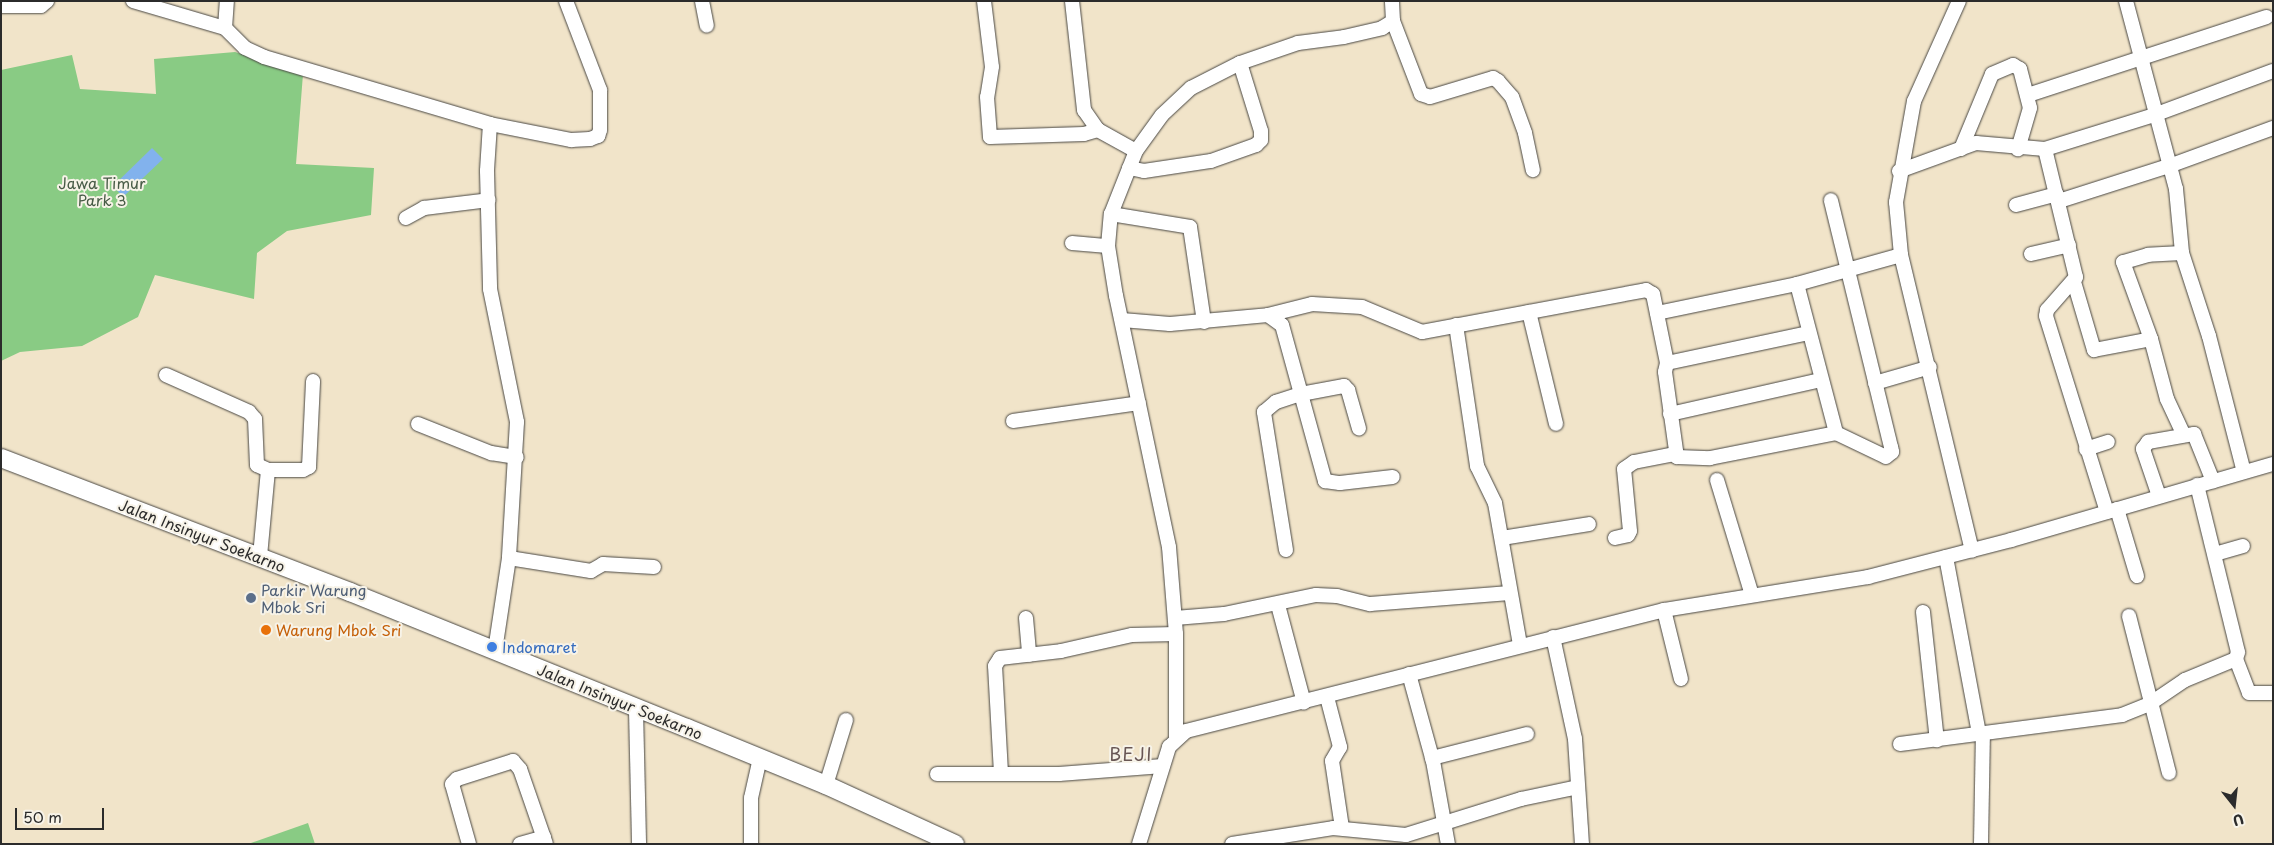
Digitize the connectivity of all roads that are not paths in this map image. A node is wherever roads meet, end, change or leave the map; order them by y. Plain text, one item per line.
1 (47, 1) edge
2 (133, 1) edge
3 (227, 1) edge
4 (566, 1) edge
5 (702, 1) edge
6 (984, 1) edge
7 (1072, 1) edge
8 (1392, 1) edge
9 (1958, 1) edge
10 (2126, 1) edge
11 (1, 6) edge
12 (2267, 17) dead end
13 (1393, 22) junction
14 (707, 26) dead end
15 (225, 28) junction
16 (2142, 57) junction
17 (1240, 64) junction
18 (2273, 71) edge
19 (2028, 95) junction
20 (2154, 115) junction
21 (490, 124) junction
22 (2273, 128) edge
23 (1098, 130) junction
24 (1961, 149) junction
25 (2018, 149) junction
26 (2045, 150) junction
27 (1136, 151) junction
28 (2169, 166) junction
29 (1129, 168) junction
30 (1534, 170) dead end
31 (1899, 171) junction
32 (2058, 198) junction
33 (489, 200) junction
34 (1830, 200) dead end
35 (2016, 205) dead end
36 (1111, 214) junction
37 (406, 218) dead end
38 (1072, 242) dead end
39 (2069, 245) junction
40 (1108, 246) junction
41 (2182, 253) junction
42 (1900, 254) junction
43 (2030, 254) dead end
44 (1848, 268) junction
45 (2074, 282) junction
46 (1797, 284) junction
47 (1529, 312) junction
48 (1657, 313) junction
49 (1268, 315) junction
50 (1122, 320) junction
51 (1204, 322) junction
52 (1456, 325) junction
53 (1808, 333) junction
54 (2151, 339) junction
55 (1667, 363) junction
56 (1930, 367) junction
57 (166, 375) dead end
58 (1821, 380) junction
59 (313, 381) dead end
60 (1875, 383) junction
61 (1301, 394) junction
62 (1139, 403) junction
63 (1670, 414) junction
64 (1013, 420) dead end
65 (418, 424) dead end
66 (1556, 424) dead end
67 (1359, 428) dead end
68 (1836, 433) junction
69 (2184, 434) junction
70 (2108, 442) dead end
71 (2086, 449) junction
72 (1675, 454) junction
73 (517, 457) junction
74 (1, 458) edge
75 (2273, 464) edge
76 (268, 470) junction
77 (2244, 472) junction
78 (1393, 477) dead end
79 (1717, 480) dead end
80 (2213, 481) junction
81 (2197, 485) junction
82 (2159, 496) junction
83 (2112, 510) junction
84 (1589, 524) dead end
85 (1502, 538) junction
86 (1615, 538) dead end
87 (2243, 546) dead end
88 (1286, 550) dead end
89 (1972, 551) junction
90 (2215, 554) junction
91 (1946, 556) junction
92 (260, 557) junction
93 (510, 558) junction
94 (654, 567) dead end
95 (2137, 576) dead end
96 (1510, 592) junction
97 (1752, 595) junction
98 (1278, 604) junction
99 (1664, 610) junction
100 (1923, 612) dead end
101 (2129, 616) dead end
102 (1026, 618) dead end
103 (1175, 618) junction
104 (1176, 634) junction
105 (1553, 637) junction
106 (1520, 645) junction
107 (495, 651) junction
108 (1029, 656) junction
109 (2236, 659) junction
110 (1409, 674) junction
111 (1681, 679) dead end
112 (2273, 692) edge
113 (1327, 697) junction
114 (1304, 703) junction
115 (2151, 703) junction
116 (636, 710) junction
117 (846, 720) dead end
118 (1526, 734) dead end
119 (1981, 734) junction
120 (1176, 737) junction
121 (1937, 740) junction
122 (1900, 744) dead end
123 (760, 758) junction
124 (1432, 758) junction
125 (1163, 766) junction
126 (1001, 773) junction
127 (2169, 773) dead end
128 (938, 774) dead end
129 (826, 785) junction
130 (1578, 787) junction
131 (1442, 824) junction
132 (1342, 828) junction
133 (545, 840) edge
134 (470, 844) edge
135 (520, 844) edge
136 (639, 844) edge
137 (751, 844) edge
138 (955, 844) edge
139 (1140, 844) edge
140 (1232, 844) edge
141 (1448, 844) edge
142 (1582, 844) edge
143 (1981, 844) edge

1 - 11 street
2 - 15 street
3 - 15 street
4 - 21 street
5 - 14 street
6 - 23 street
7 - 23 street
8 - 13 street
9 - 31 street
10 - 16 street
12 - 16 street
13 - 17 street
13 - 30 street
15 - 21 street
16 - 19 street
16 - 20 street
17 - 27 street
17 - 29 street
18 - 20 street
19 - 24 street
19 - 25 street
20 - 26 street
20 - 28 street
21 - 33 street
22 - 28 street
23 - 27 street
24 - 25 street
24 - 31 street
25 - 26 street
26 - 32 street
27 - 29 street
28 - 32 street
28 - 41 street
29 - 36 street
31 - 42 street
32 - 35 street
32 - 39 street
33 - 37 street
33 - 73 street
34 - 44 street
36 - 40 street
36 - 51 street
38 - 40 street
39 - 43 street
39 - 45 street
40 - 50 street
41 - 54 street
41 - 77 street
42 - 44 street
42 - 56 street
44 - 46 street
44 - 60 street
45 - 54 street
45 - 71 street
46 - 48 street
46 - 53 street
47 - 48 street
47 - 52 street
47 - 66 street
48 - 55 street
49 - 51 street
49 - 52 street
49 - 61 street
50 - 51 street
50 - 62 street
52 - 85 street
53 - 55 street
53 - 58 street
54 - 69 street
55 - 63 street
56 - 60 street
56 - 89 street
57 - 76 street
58 - 63 street
58 - 68 street
59 - 76 street
60 - 68 street
61 - 67 street
61 - 78 street
61 - 88 street
62 - 64 street
62 - 103 street
63 - 72 street
65 - 73 street
68 - 72 street
69 - 80 street
69 - 82 street
70 - 71 street
71 - 83 street
72 - 86 street
73 - 93 street
74 - 92 main road, Jalan Insinyur Soekarno
75 - 77 street
76 - 92 street
77 - 80 street
79 - 97 street
80 - 81 street
81 - 82 street
81 - 90 street
82 - 83 street
83 - 89 street
83 - 95 street
84 - 85 street
85 - 96 street
87 - 90 street
89 - 91 street
90 - 109 street
91 - 97 street
91 - 119 street
92 - 107 main road, Jalan Insinyur Soekarno
93 - 94 street
93 - 107 street
96 - 98 street
96 - 106 street
97 - 99 street
98 - 103 street
98 - 114 street
99 - 105 street
99 - 111 street
100 - 121 street
101 - 115 street
102 - 108 street
103 - 104 street
104 - 108 street
104 - 120 street
105 - 106 street
105 - 130 street
106 - 110 street
107 - 116 main road, Jalan Insinyur Soekarno
108 - 126 street
109 - 112 street
109 - 115 street
110 - 113 street
110 - 124 street
113 - 114 street
113 - 132 street
114 - 120 street
115 - 119 street
115 - 127 street
116 - 123 main road, Jalan Insinyur Soekarno
116 - 136 street
117 - 129 street
118 - 124 street
119 - 121 street
119 - 143 street
120 - 125 street
121 - 122 street
123 - 129 main road, Jalan Insinyur Soekarno
123 - 137 street
124 - 131 street
125 - 126 street
125 - 139 street
126 - 128 street
129 - 138 main road, Jalan Insinyur Soekarno
130 - 131 street
130 - 142 street
131 - 132 street
131 - 141 street
132 - 140 street
133 - 134 street
133 - 135 street

